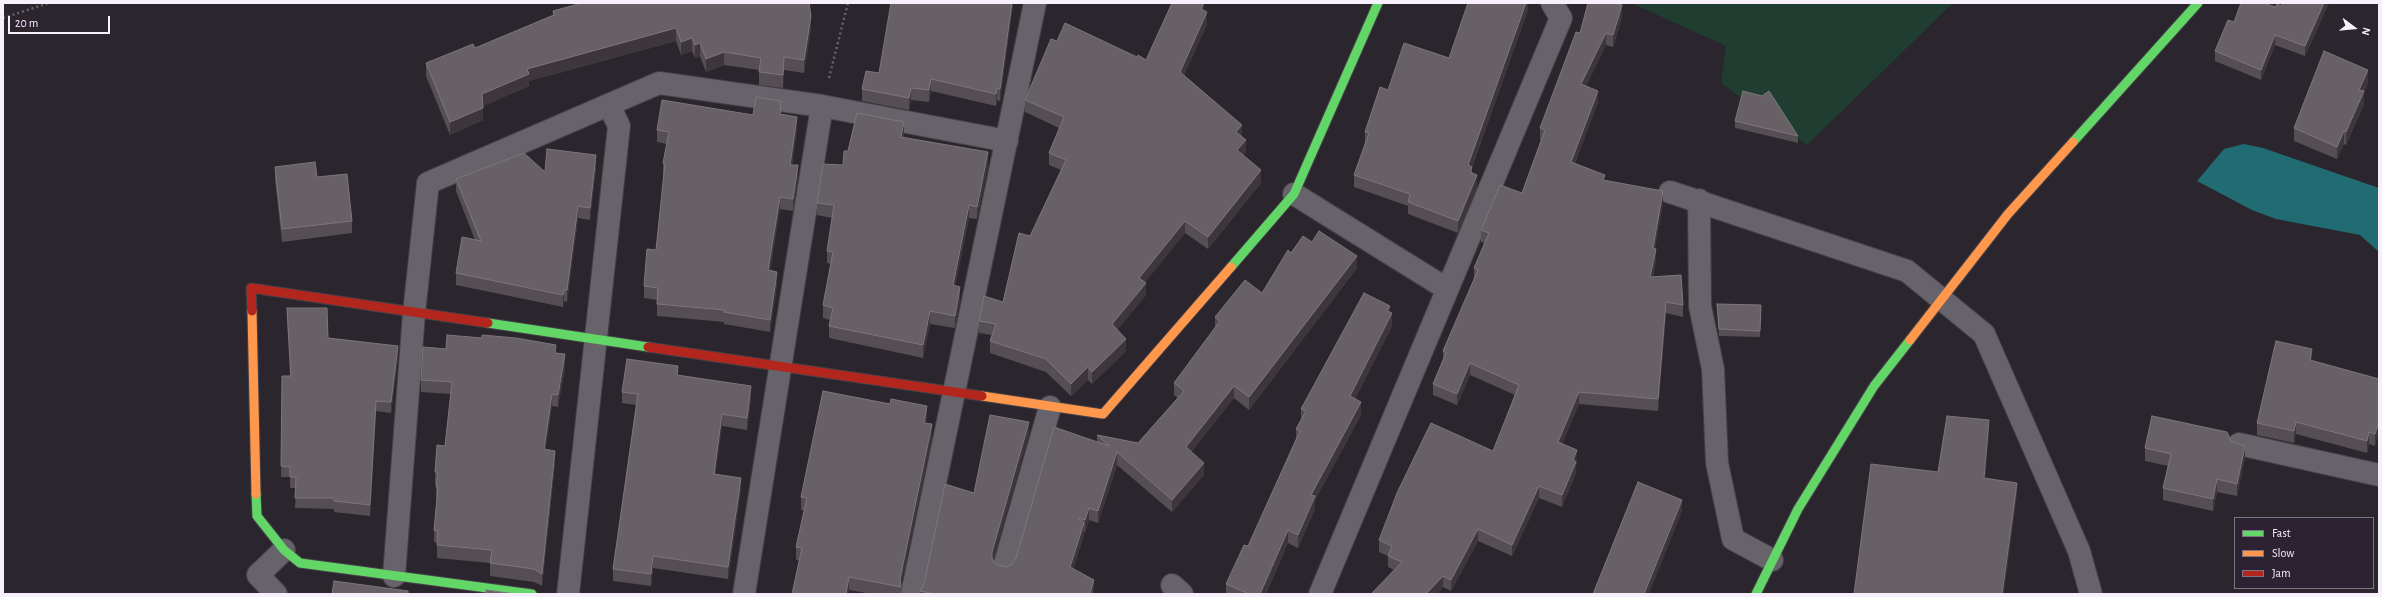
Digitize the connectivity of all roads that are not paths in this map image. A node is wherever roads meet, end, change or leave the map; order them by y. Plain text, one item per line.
1 (1035, 3) edge
2 (1378, 3) edge
3 (1552, 3) edge
4 (2198, 3) edge
5 (609, 105) junction
6 (822, 106) junction
7 (1007, 141) junction
8 (1670, 192) dead end
9 (1294, 194) junction
10 (1699, 200) junction
11 (1447, 290) junction
12 (1941, 298) junction
13 (414, 312) junction
14 (596, 339) junction
15 (780, 367) junction
16 (955, 392) junction
17 (1050, 407) junction
18 (2239, 444) edge
19 (2379, 475) edge
20 (284, 550) junction
21 (1772, 560) junction
22 (1004, 566) edge
23 (394, 576) junction
24 (276, 594) edge
25 (532, 594) edge
26 (568, 594) edge
27 (744, 594) edge
28 (912, 594) edge
29 (1320, 594) edge
30 (1756, 594) edge
31 (2091, 594) edge

1 - 7 street
2 - 9 street
3 - 11 street
4 - 12 street
5 - 6 street
5 - 13 street
5 - 14 street
6 - 7 street
6 - 15 street
7 - 16 street
8 - 10 street
9 - 11 street
9 - 17 street
10 - 12 street
10 - 21 street
11 - 29 street
12 - 21 street
12 - 31 street
13 - 14 street
13 - 20 street
13 - 23 street
14 - 15 street
14 - 26 street
15 - 16 street
15 - 27 street
16 - 17 street
16 - 28 street
17 - 22 street
18 - 19 street
20 - 23 street
20 - 24 street
21 - 30 street
23 - 25 street

